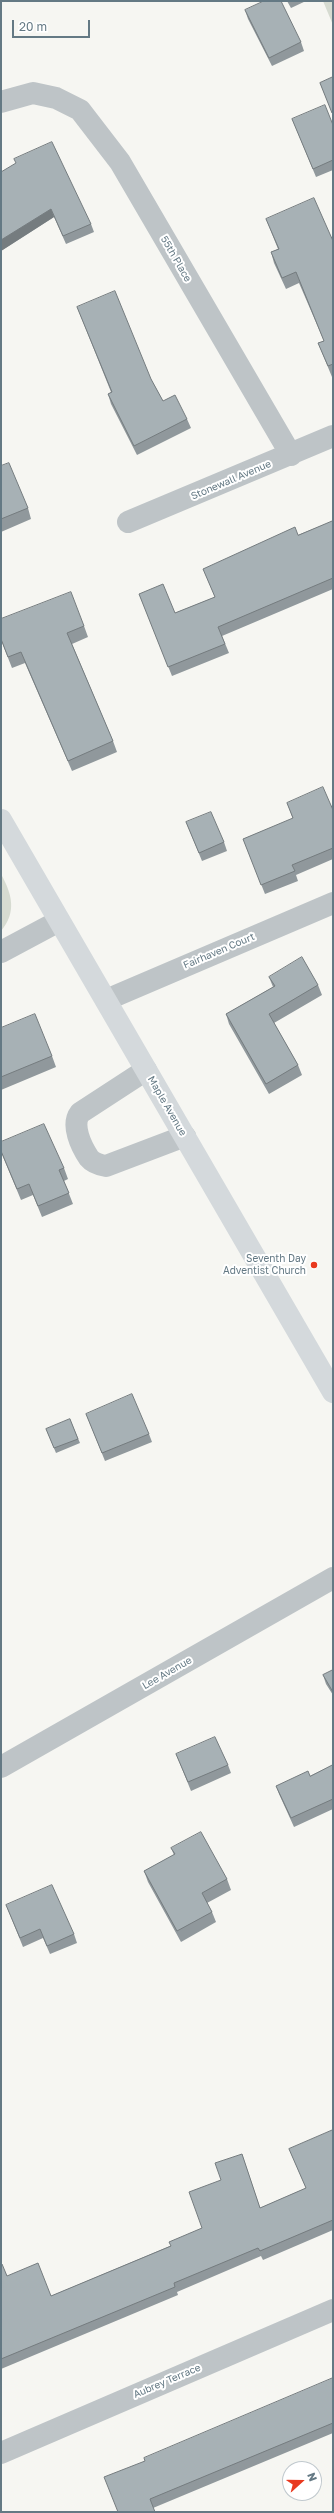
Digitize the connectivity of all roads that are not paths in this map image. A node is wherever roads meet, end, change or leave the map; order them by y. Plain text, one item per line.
1 (1, 102) edge
2 (333, 436) edge
3 (291, 455) junction
4 (128, 522) dead end
5 (1, 820) edge
6 (333, 903) edge
7 (59, 921) junction
8 (1, 952) edge
9 (106, 1000) junction
10 (146, 1070) junction
11 (185, 1136) junction
12 (333, 1392) edge
13 (333, 1578) edge
14 (1, 1767) edge
15 (333, 2310) edge
16 (1, 2453) edge

1 - 3 street, 55th Place
2 - 3 street, Stonewall Avenue
3 - 4 street, Stonewall Avenue
5 - 7 main road, Maple Avenue
6 - 9 street, Fairhaven Court
7 - 8 street
7 - 9 main road, Maple Avenue
9 - 10 main road, Maple Avenue
10 - 11 main road, Maple Avenue
10 - 11 street
11 - 12 main road, Maple Avenue
13 - 14 street, Lee Avenue
15 - 16 street, Aubrey Terrace

